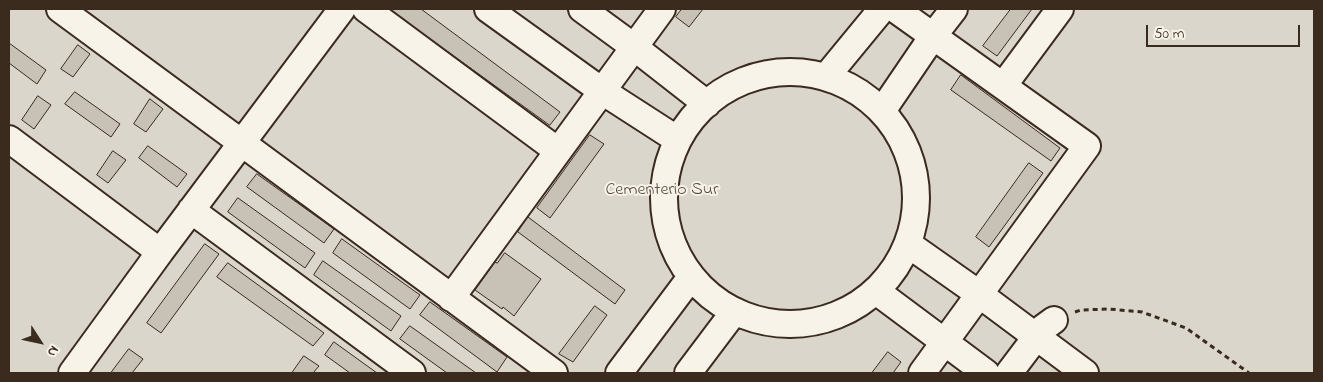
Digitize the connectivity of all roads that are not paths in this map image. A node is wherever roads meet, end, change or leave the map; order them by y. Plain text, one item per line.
1 (60, 9) edge
2 (342, 9) edge
3 (366, 9) edge
4 (488, 9) edge
5 (582, 9) edge
6 (662, 9) edge
7 (882, 9) edge
8 (895, 9) edge
9 (954, 9) edge
10 (1060, 9) edge
11 (933, 36) junction
12 (634, 47) junction
13 (826, 77) junction
14 (1003, 86) junction
15 (602, 91) junction
16 (707, 104) junction
17 (882, 112) junction
18 (9, 139) edge
19 (678, 140) junction
20 (241, 143) junction
21 (558, 151) junction
22 (191, 210) junction
23 (908, 244) junction
24 (160, 252) junction
25 (691, 277) junction
26 (876, 292) junction
27 (979, 294) junction
28 (452, 298) junction
29 (734, 312) junction
30 (1045, 328) junction
31 (944, 343) junction
32 (538, 369) edge
33 (72, 373) edge
34 (412, 373) edge
35 (619, 373) edge
36 (688, 373) edge
37 (922, 373) edge
38 (986, 373) edge
39 (1009, 373) edge
40 (1085, 373) edge

1 - 20 lane
2 - 20 lane
3 - 21 lane
4 - 15 lane
5 - 12 lane
6 - 12 lane
7 - 13 lane
8 - 11 lane
9 - 11 lane
10 - 14 lane
11 - 14 lane
11 - 17 lane
12 - 15 lane
12 - 16 lane
13 - 16 lane
13 - 17 lane
14 - 27 lane
15 - 19 lane
15 - 21 lane
16 - 19 lane
17 - 23 lane
18 - 24 lane
19 - 25 lane
20 - 22 lane
20 - 28 lane
21 - 28 lane
22 - 24 lane
22 - 34 lane
23 - 26 lane
23 - 27 lane
24 - 33 lane
25 - 29 lane
25 - 35 lane
26 - 29 lane
26 - 31 lane
27 - 30 lane
27 - 31 lane
28 - 32 lane
29 - 36 lane
30 - 39 lane
30 - 40 lane
31 - 37 lane
31 - 38 lane

